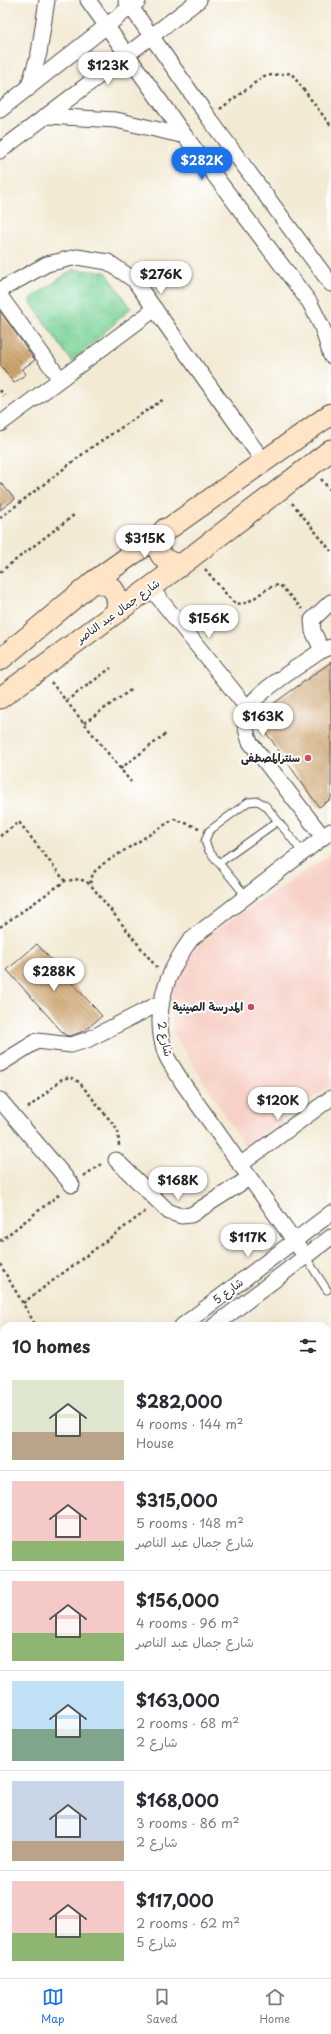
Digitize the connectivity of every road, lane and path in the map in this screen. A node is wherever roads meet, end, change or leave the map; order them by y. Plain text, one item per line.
1 (47, 0) edge
2 (88, 0) edge
3 (200, 0) edge
4 (132, 2) edge
5 (107, 25) junction
6 (152, 36) junction
7 (128, 54) junction
8 (28, 89) junction
9 (0, 110) edge
10 (47, 116) junction
11 (208, 117) junction
12 (331, 126) edge
13 (185, 136) junction
14 (0, 151) edge
15 (331, 284) edge
16 (0, 290) edge
17 (0, 296) edge
18 (155, 309) junction
19 (327, 328) edge
20 (331, 356) edge
21 (60, 379) junction
22 (0, 390) edge
23 (4, 396) dead end
24 (164, 399) dead end
25 (331, 414) edge
26 (0, 424) edge
27 (331, 450) edge
28 (264, 462) junction
29 (281, 488) junction
30 (74, 515) dead end
31 (0, 518) edge
32 (165, 530) junction
33 (331, 551) edge
34 (187, 560) junction
35 (0, 572) edge
36 (93, 582) junction
37 (150, 587) junction
38 (331, 602) edge
39 (117, 610) junction
40 (312, 620) junction
41 (326, 648) edge
42 (0, 660) edge
43 (40, 668) junction
44 (111, 668) dead end
45 (132, 689) dead end
46 (0, 698) edge
47 (66, 700) junction
48 (248, 709) junction
49 (84, 723) junction
50 (167, 733) dead end
51 (120, 769) junction
52 (131, 782) dead end
53 (278, 821) junction
54 (209, 831) junction
55 (327, 834) edge
56 (0, 836) edge
57 (303, 853) junction
58 (219, 863) junction
59 (65, 881) junction
60 (90, 884) junction
61 (246, 896) junction
62 (0, 927) edge
63 (167, 981) junction
64 (160, 1003) junction
65 (0, 1064) edge
66 (331, 1098) edge
67 (0, 1100) edge
68 (15, 1119) junction
69 (116, 1160) junction
70 (240, 1165) junction
71 (249, 1178) junction
72 (72, 1185) junction
73 (158, 1201) junction
74 (331, 1213) edge
75 (331, 1237) edge
76 (294, 1240) junction
77 (0, 1241) edge
78 (305, 1256) junction
79 (0, 1264) edge
80 (327, 1290) dead end
81 (23, 1303) junction
82 (34, 1322) edge
83 (187, 1322) edge
84 (219, 1322) edge

1 - 8 street
2 - 5 street
3 - 6 street
4 - 5 street
4 - 6 street
5 - 7 street
5 - 8 street
6 - 7 street
6 - 11 street
7 - 10 street
7 - 13 street
8 - 9 street
10 - 13 street
10 - 14 street
11 - 12 path
11 - 15 street
13 - 19 street
16 - 18 street
17 - 21 street
18 - 21 street
18 - 28 street
19 - 20 street
21 - 26 street
22 - 23 path
24 - 31 path
25 - 28 main road
27 - 29 main road, شارع جمال عبد الناصر
28 - 32 main road
29 - 33 path
29 - 34 main road, شارع جمال عبد الناصر
30 - 35 path
32 - 34 main road
32 - 36 main road
34 - 37 main road, شارع جمال عبد الناصر
34 - 40 path
36 - 39 main road
36 - 42 main road
37 - 39 main road, شارع جمال عبد الناصر
37 - 48 street
38 - 40 street
39 - 43 main road, شارع جمال عبد الناصر
40 - 41 street
41 - 48 street
43 - 46 main road, شارع جمال عبد الناصر
43 - 47 path
44 - 47 path
45 - 49 path
47 - 49 path
48 - 55 street
49 - 51 path
50 - 51 path
51 - 52 path
53 - 54 lane
53 - 57 lane
53 - 58 lane
54 - 58 lane
54 - 60 path
55 - 57 street, شارع 2
56 - 59 path
57 - 61 street, شارع 2
58 - 61 lane
59 - 60 path
59 - 62 path
60 - 63 path
61 - 63 street, شارع 2
63 - 64 street, شارع 2
64 - 65 street
64 - 70 street, شارع 2
66 - 70 street
67 - 68 street
68 - 69 path
68 - 72 street
69 - 72 path
69 - 73 street
70 - 71 street, شارع 2
71 - 73 street
71 - 76 street, شارع 2
72 - 77 path
73 - 81 path
74 - 76 street, شارع 5
75 - 78 street, شارع 5
76 - 78 street, شارع 2
76 - 83 street, شارع 5
78 - 80 lane
78 - 84 street, شارع 5
79 - 81 path
81 - 82 path

